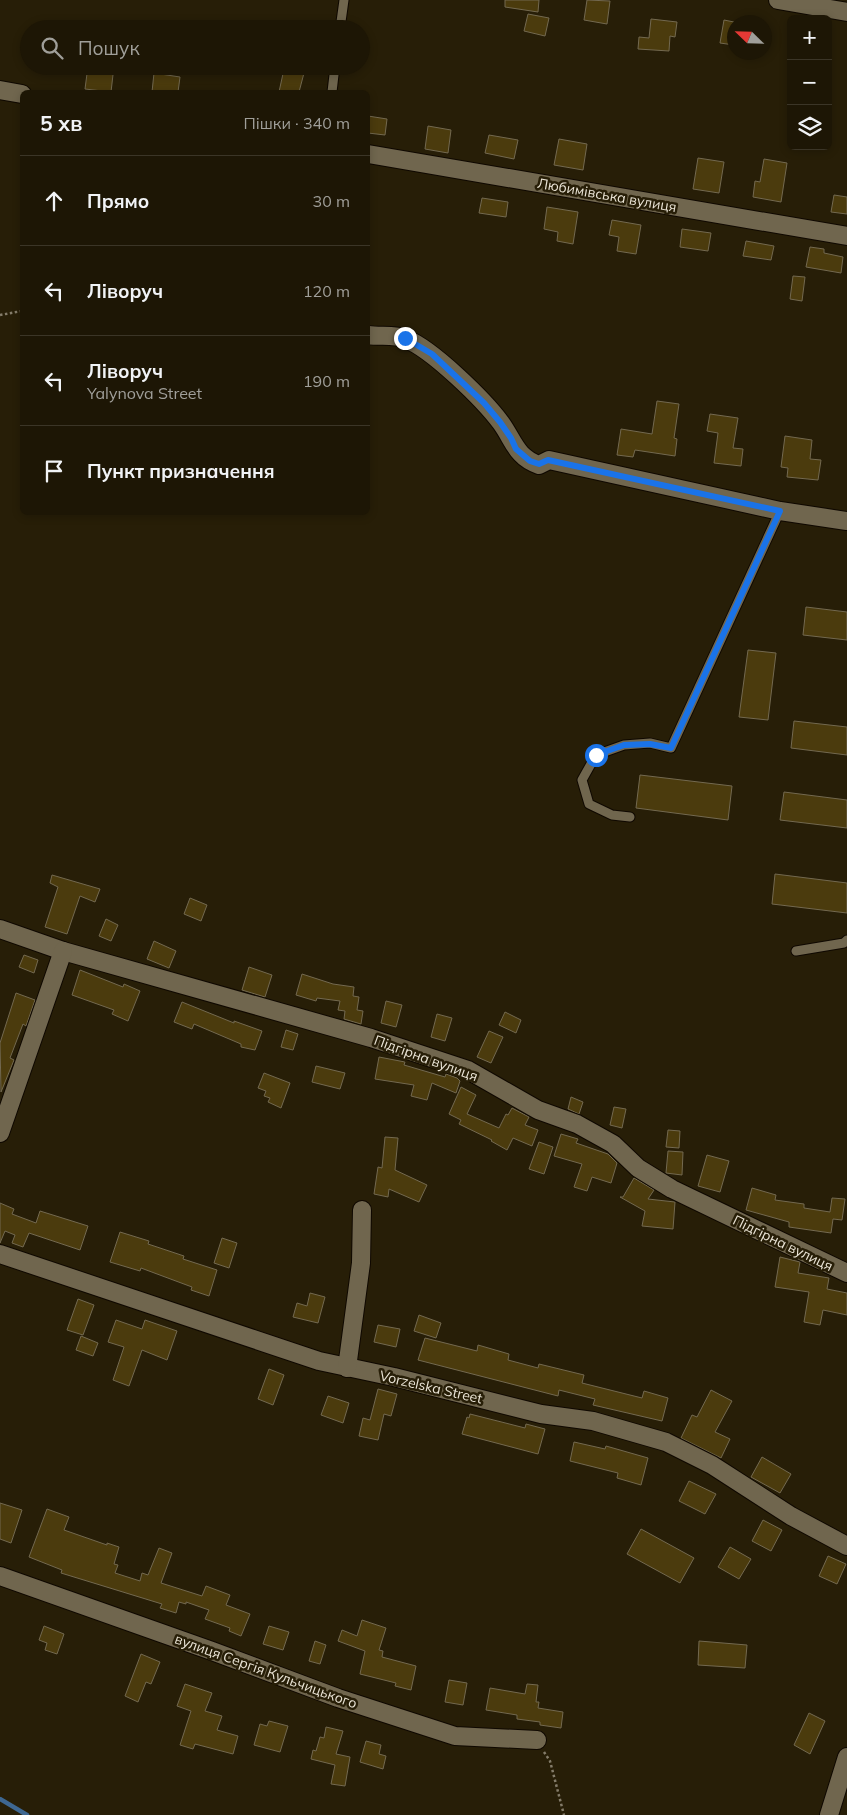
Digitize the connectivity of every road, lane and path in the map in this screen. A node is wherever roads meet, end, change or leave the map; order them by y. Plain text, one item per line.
1 (344, 0) edge
2 (778, 0) edge
3 (847, 12) edge
4 (341, 20) edge
5 (334, 75) edge
6 (0, 90) edge
7 (332, 90) edge
8 (20, 94) edge
9 (370, 154) edge
10 (847, 236) edge
11 (20, 311) edge
12 (0, 315) edge
13 (370, 335) edge
14 (780, 511) junction
15 (847, 521) edge
16 (630, 817) dead end
17 (0, 929) edge
18 (847, 940) edge
19 (796, 951) dead end
20 (63, 952) junction
21 (0, 1133) edge
22 (362, 1210) dead end
23 (0, 1254) edge
24 (847, 1273) edge
25 (347, 1368) junction
26 (847, 1546) edge
27 (0, 1576) edge
28 (537, 1740) joint
29 (847, 1757) edge
30 (564, 1815) edge
31 (829, 1815) edge

1 - 4 lane
2 - 3 street
5 - 7 lane
6 - 8 street
9 - 10 street, Любимівська вулиця
11 - 12 path
13 - 14 street
14 - 15 street
14 - 16 lane
17 - 20 street, Підгірна вулиця
18 - 19 lane
20 - 21 street
20 - 24 street, Підгірна вулиця
22 - 25 street
23 - 25 street, Vorzelska Street
25 - 26 street, Vorzelska Street
27 - 28 street, вулиця Сергія Кульчицького
28 - 30 path
29 - 31 street

